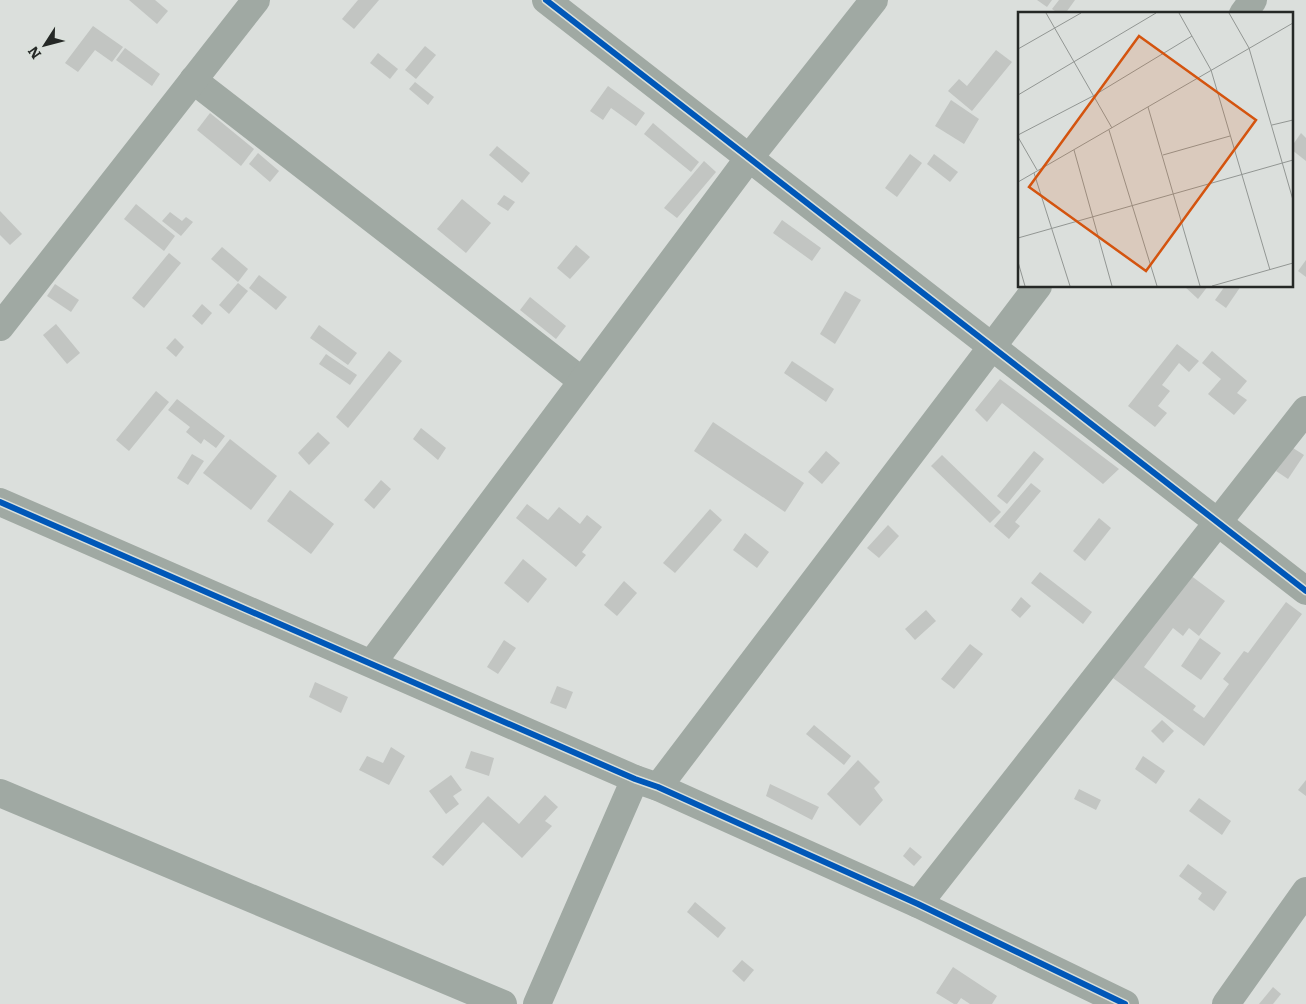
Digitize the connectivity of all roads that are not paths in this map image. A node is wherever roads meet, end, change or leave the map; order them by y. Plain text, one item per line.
1 (256, 0) edge
2 (546, 0) edge
3 (874, 0) edge
4 (1253, 0) edge
5 (1244, 12) edge
6 (194, 80) junction
7 (749, 158) junction
8 (1036, 288) edge
9 (0, 327) edge
10 (993, 346) junction
11 (582, 381) junction
12 (1306, 410) edge
13 (0, 502) edge
14 (1218, 521) junction
15 (1306, 591) edge
16 (372, 663) junction
17 (647, 783) junction
18 (0, 793) edge
19 (1306, 892) edge
20 (918, 904) junction
21 (503, 1004) edge
22 (537, 1004) edge
23 (1125, 1004) edge
24 (1226, 1004) edge

1 - 6 street
2 - 7 street
3 - 7 street
4 - 5 street
6 - 9 street
6 - 11 street
7 - 10 street
7 - 11 street
8 - 10 street
10 - 14 street
10 - 17 street
11 - 16 street
12 - 14 street
13 - 16 street
14 - 15 street
14 - 20 street
16 - 17 street
17 - 20 street
17 - 22 street
18 - 21 street
19 - 24 street
20 - 23 street

